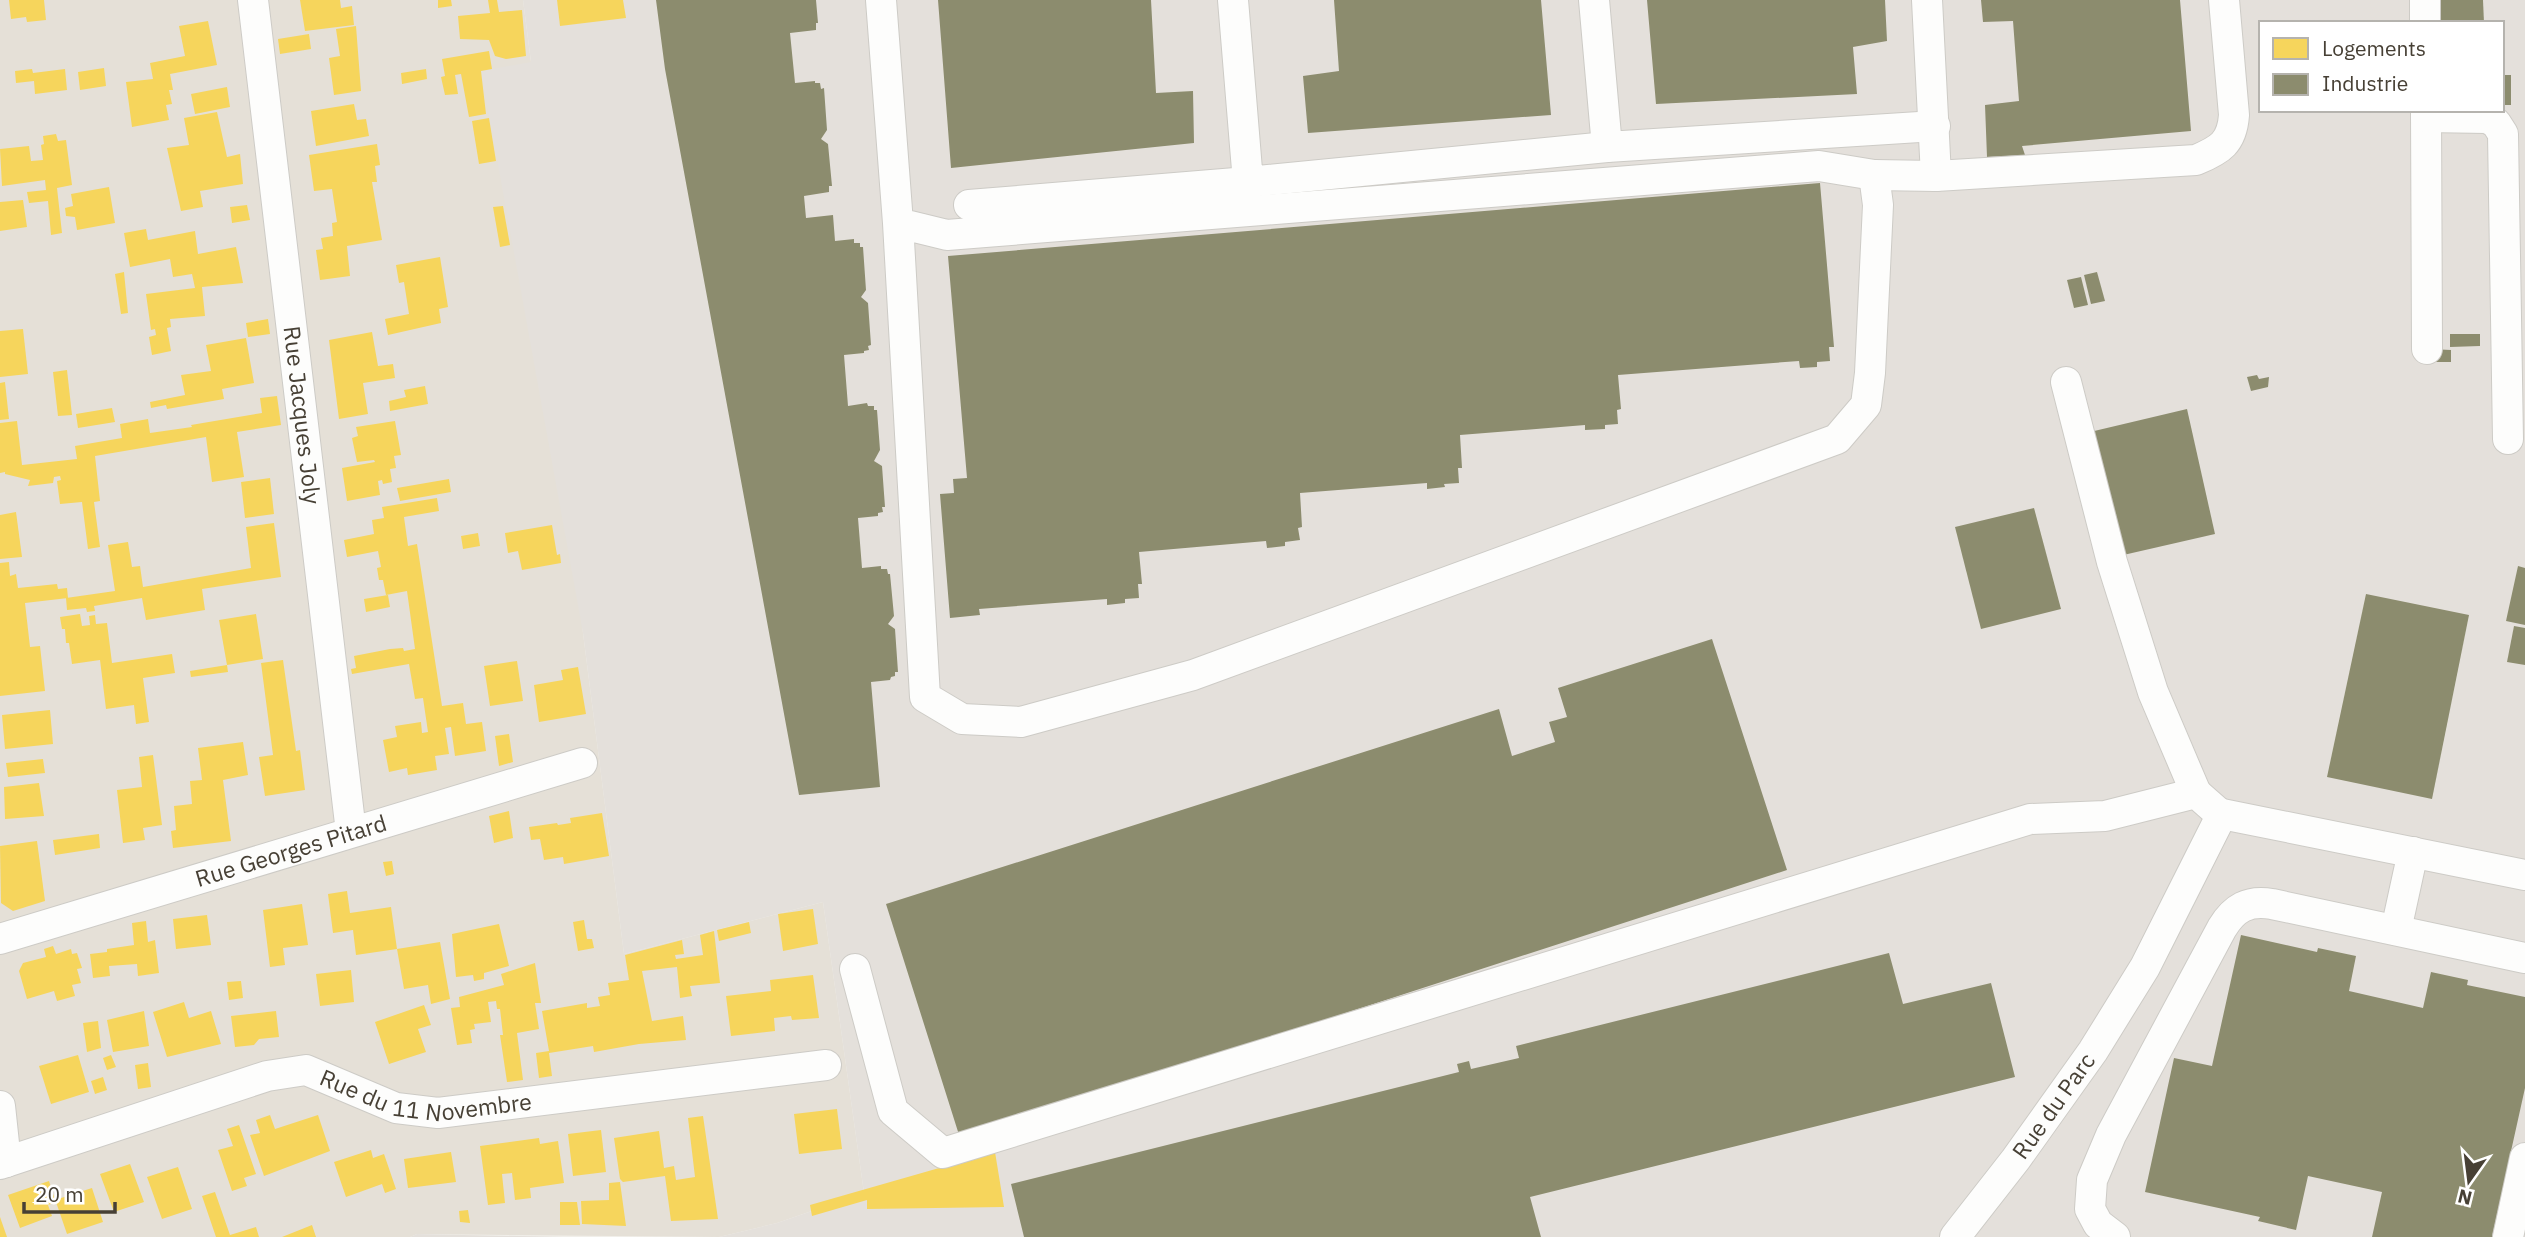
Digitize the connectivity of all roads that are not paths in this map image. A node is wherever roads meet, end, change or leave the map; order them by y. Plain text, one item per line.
1 (253, 0) edge
2 (881, 0) edge
3 (1233, 0) edge
4 (1594, 0) edge
5 (1927, 0) edge
6 (2224, 0) edge
7 (2425, 0) edge
8 (2425, 21) edge
9 (2426, 114) edge
10 (1935, 126) junction
11 (1607, 147) junction
12 (1874, 175) junction
13 (1936, 176) junction
14 (1248, 182) junction
15 (970, 205) dead end
16 (898, 223) junction
17 (2427, 349) dead end
18 (2066, 382) dead end
19 (2508, 439) dead end
20 (582, 763) dead end
21 (2196, 793) junction
22 (2221, 816) junction
23 (351, 832) junction
24 (2413, 852) junction
25 (2525, 875) edge
26 (2396, 929) junction
27 (0, 939) edge
28 (2525, 958) edge
29 (855, 969) dead end
30 (826, 1065) dead end
31 (0, 1106) edge
32 (2525, 1158) edge
33 (3, 1163) edge
34 (1955, 1237) edge
35 (2115, 1237) edge
36 (2508, 1237) edge

1 - 23 street, Rue Jacques Joly
2 - 16 street
3 - 14 street
4 - 11 street
5 - 10 street
6 - 13 street
7 - 8 street
9 - 17 street
9 - 19 street
10 - 11 street
10 - 13 street
11 - 14 street
12 - 13 street
12 - 16 street
12 - 16 street
14 - 15 street
18 - 21 street
20 - 23 street, Rue Georges Pitard
21 - 22 street
21 - 29 street
22 - 24 street
22 - 34 street, Rue du Parc
23 - 27 street, Rue Georges Pitard
24 - 25 street
24 - 26 street
26 - 28 street
26 - 35 street
30 - 33 street, Rue du 11 Novembre
31 - 33 street
32 - 36 street

